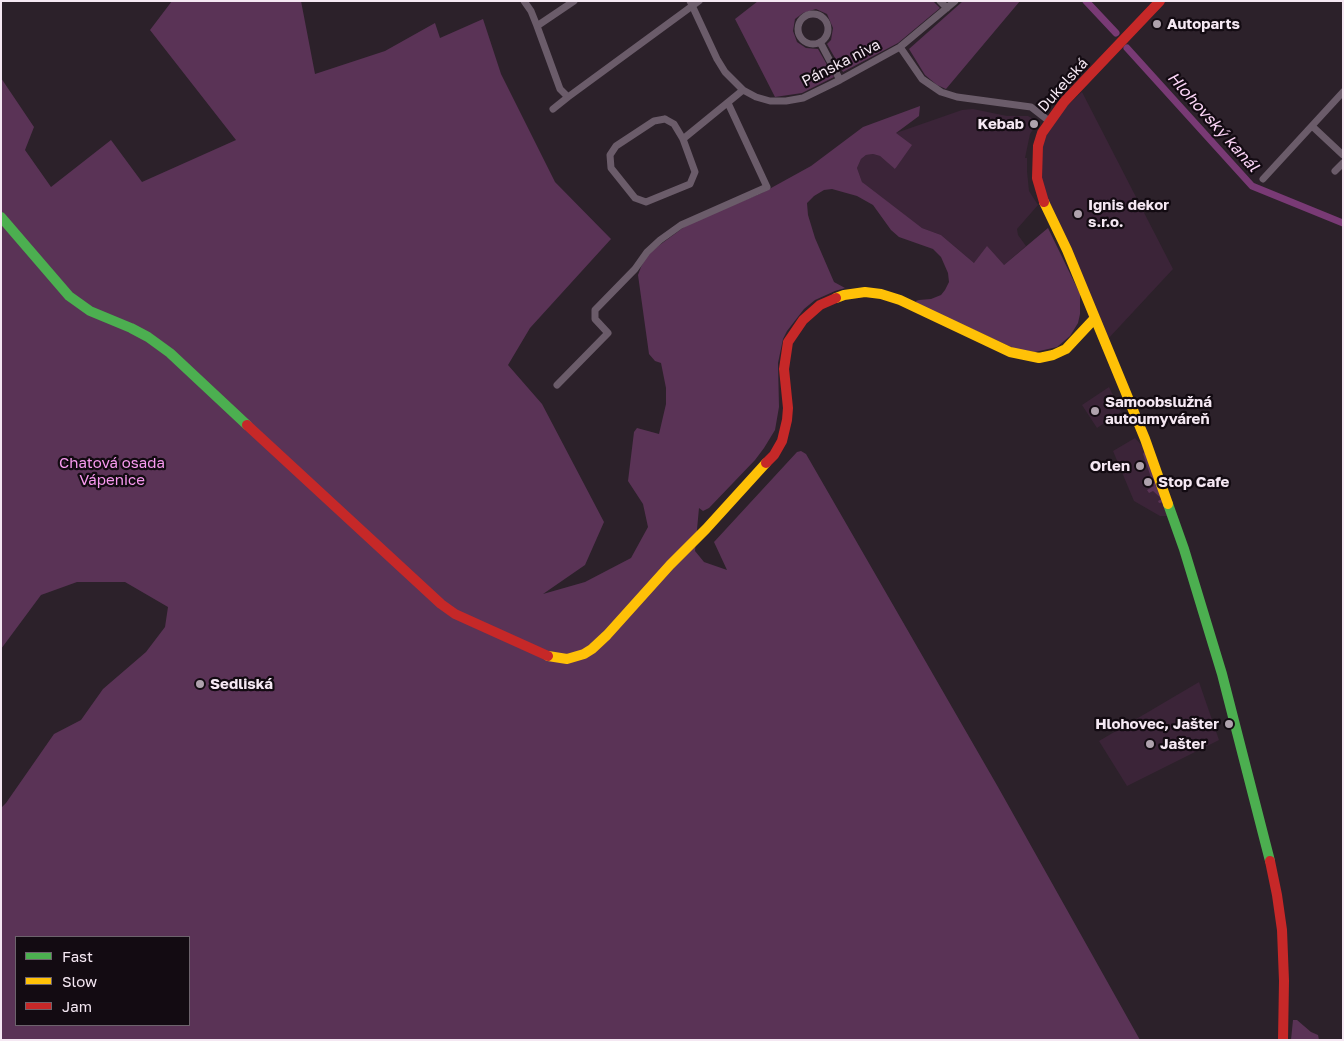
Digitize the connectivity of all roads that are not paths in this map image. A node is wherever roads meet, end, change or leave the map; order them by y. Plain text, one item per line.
1 (524, 1) edge
2 (574, 1) edge
3 (699, 1) edge
4 (940, 1) edge
5 (955, 1) edge
6 (1160, 1) edge
7 (691, 4) edge
8 (947, 8) junction
9 (537, 26) junction
10 (820, 42) junction
11 (900, 47) junction
12 (840, 80) junction
13 (743, 90) junction
14 (1343, 92) edge
15 (568, 97) junction
16 (728, 103) junction
17 (553, 109) dead end
18 (1049, 121) junction
19 (1312, 126) junction
20 (683, 139) junction
21 (1343, 155) edge
22 (1343, 163) edge
23 (1335, 171) dead end
24 (1263, 178) dead end
25 (1, 217) edge
26 (1095, 318) junction
27 (557, 385) dead end
28 (1283, 1040) edge

1 - 9 street
2 - 9 street
3 - 7 street
4 - 8 street
5 - 8 street, Pánska niva
6 - 18 main road, Dukelská
7 - 13 street
7 - 15 street
8 - 11 street, Pánska niva
9 - 15 street
10 - 10 street
10 - 12 street
11 - 12 street, Pánska niva
11 - 18 street
12 - 13 street, Pánska niva
13 - 16 street
14 - 19 street
15 - 17 street
16 - 20 street
16 - 27 street
18 - 26 main road, Dukelská
19 - 21 street
19 - 24 street
20 - 20 street
22 - 23 street
25 - 26 main road
26 - 28 main road, Dukelská

